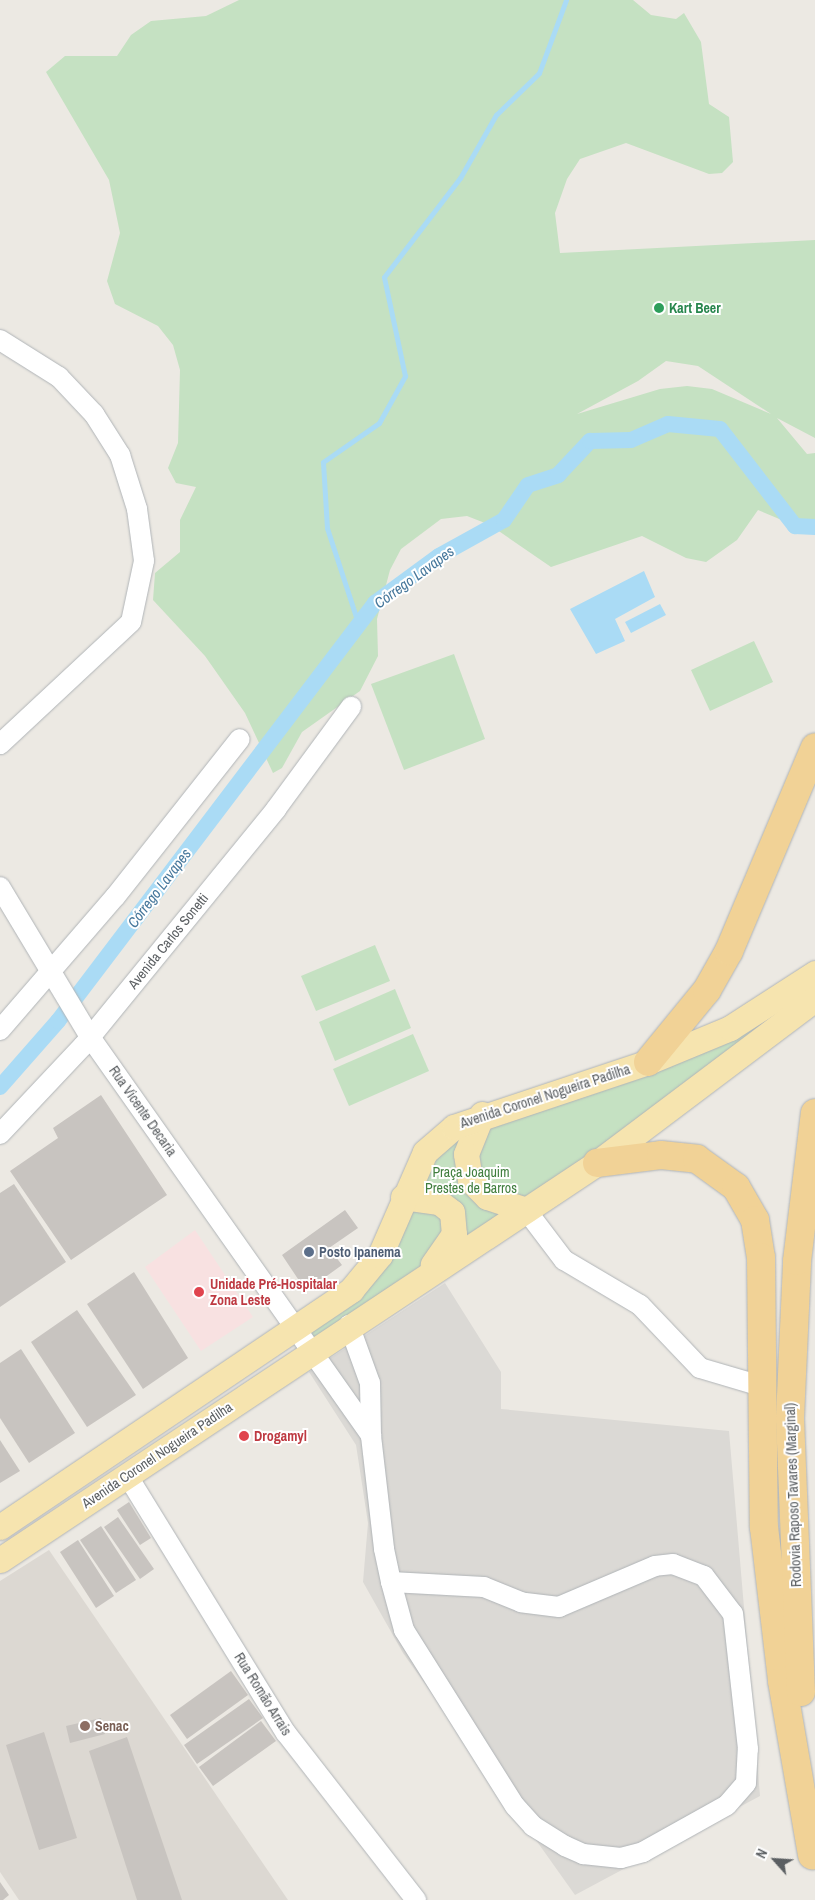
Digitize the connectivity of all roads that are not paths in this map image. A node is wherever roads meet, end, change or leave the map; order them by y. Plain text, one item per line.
1 (0, 340) edge
2 (351, 707) dead end
3 (240, 739) dead end
4 (0, 744) edge
5 (815, 747) edge
6 (0, 888) edge
7 (115, 897) junction
8 (8, 922) edge
9 (28, 939) junction
10 (815, 973) edge
11 (54, 982) junction
12 (815, 999) edge
13 (0, 1030) edge
14 (86, 1031) junction
15 (648, 1062) junction
16 (114, 1071) junction
17 (59, 1073) junction
18 (815, 1113) edge
19 (482, 1114) junction
20 (0, 1134) edge
21 (597, 1163) junction
22 (403, 1197) junction
23 (526, 1210) junction
24 (424, 1275) junction
25 (349, 1325) junction
26 (298, 1328) junction
27 (314, 1351) junction
28 (760, 1386) junction
29 (370, 1436) junction
30 (127, 1475) junction
31 (0, 1527) edge
32 (0, 1560) edge
33 (391, 1582) junction
34 (813, 1866) edge
35 (416, 1900) edge

1 - 4 street
2 - 14 street, Avenida Carlos Sonetti
3 - 7 street
5 - 15 highway
6 - 8 street, Rua Vicente Decaria
7 - 9 street
7 - 11 street
8 - 9 street, Rua Vicente Decaria
9 - 11 street, Rua Vicente Decaria
10 - 15 main road, Avenida Coronel Nogueira Padilha
11 - 13 street
11 - 14 street, Rua Vicente Decaria
12 - 21 main road, Avenida Coronel Nogueira Padilha
14 - 16 street, Rua Vicente Decaria
14 - 17 street, Avenida Carlos Sonetti
15 - 19 main road, Avenida Coronel Nogueira Padilha
16 - 17 street, Avenida Carlos Sonetti
16 - 26 street, Rua Vicente Decaria
17 - 20 street, Avenida Carlos Sonetti
18 - 34 highway, Rodovia Raposo Tavares (Marginal)
19 - 22 main road, Avenida Coronel Nogueira Padilha
19 - 23 main road
21 - 23 main road, Avenida Coronel Nogueira Padilha
21 - 28 highway
22 - 24 main road
22 - 26 main road, Avenida Coronel Nogueira Padilha
23 - 24 main road, Avenida Coronel Nogueira Padilha
23 - 28 street
24 - 25 main road, Avenida Coronel Nogueira Padilha
25 - 27 main road, Avenida Coronel Nogueira Padilha
25 - 29 street
26 - 27 street
26 - 31 main road, Avenida Coronel Nogueira Padilha
27 - 29 street
27 - 30 main road, Avenida Coronel Nogueira Padilha
28 - 34 highway
29 - 33 street
30 - 32 main road, Avenida Coronel Nogueira Padilha
30 - 35 street, Rua Romão Arrais
33 - 33 street

